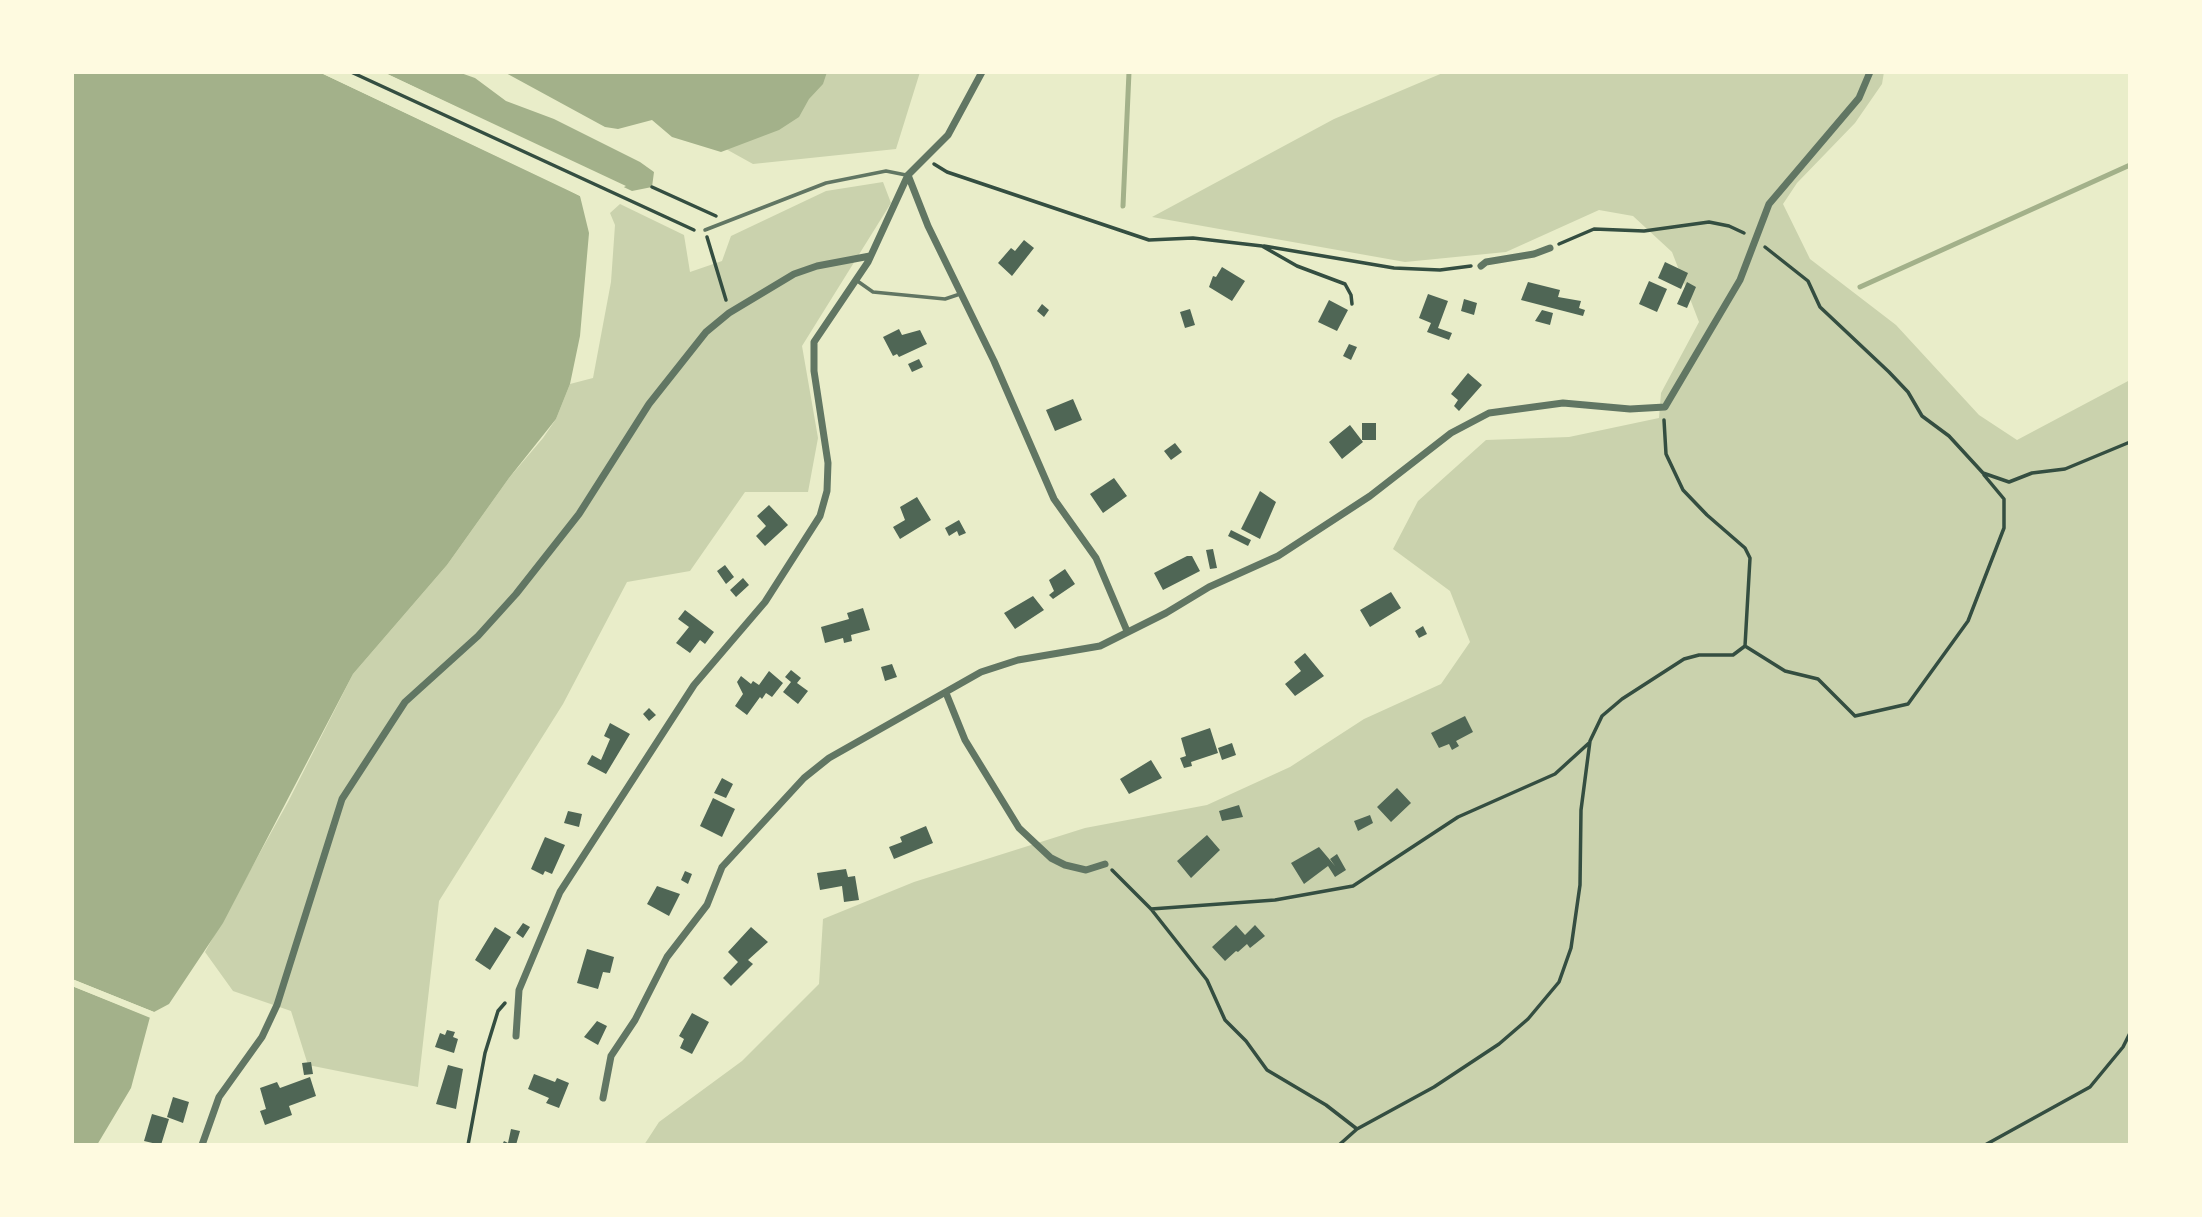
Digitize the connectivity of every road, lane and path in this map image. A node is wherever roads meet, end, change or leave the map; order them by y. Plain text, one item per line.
1 (351, 72) edge
2 (982, 72) edge
3 (1870, 72) edge
4 (926, 159) junction
5 (908, 176) junction
6 (652, 187) dead end
7 (727, 221) junction
8 (705, 230) junction
9 (1755, 239) junction
10 (1262, 246) junction
11 (1550, 248) joint
12 (870, 257) junction
13 (1481, 266) joint
14 (856, 280) junction
15 (961, 293) junction
16 (1352, 304) dead end
17 (729, 313) junction
18 (1665, 407) junction
19 (2130, 442) edge
20 (1983, 473) junction
21 (1127, 631) junction
22 (1745, 646) junction
23 (946, 693) junction
24 (1590, 741) junction
25 (1105, 864) joint
26 (1151, 909) junction
27 (519, 990) junction
28 (2130, 1033) edge
29 (516, 1036) dead end
30 (603, 1098) dead end
31 (1357, 1129) junction
32 (202, 1145) edge
33 (468, 1145) edge
34 (1339, 1145) edge
35 (1985, 1145) edge

1 - 8 path
2 - 4 street
3 - 9 street
4 - 5 street
4 - 10 path
5 - 7 lane
5 - 12 street
5 - 15 street
6 - 7 path
7 - 8 lane
8 - 17 path
9 - 11 path
9 - 18 street
9 - 20 path
10 - 13 path
10 - 16 path
11 - 13 street
12 - 14 street
12 - 17 street
14 - 15 lane
14 - 27 street
15 - 21 street
17 - 32 street
18 - 21 street
18 - 22 path
19 - 20 path
20 - 22 path
21 - 23 street
22 - 24 path
23 - 25 street
23 - 30 street
24 - 26 path
24 - 31 path
25 - 26 path
26 - 31 path
27 - 29 street
27 - 33 path
28 - 35 path
31 - 34 path

